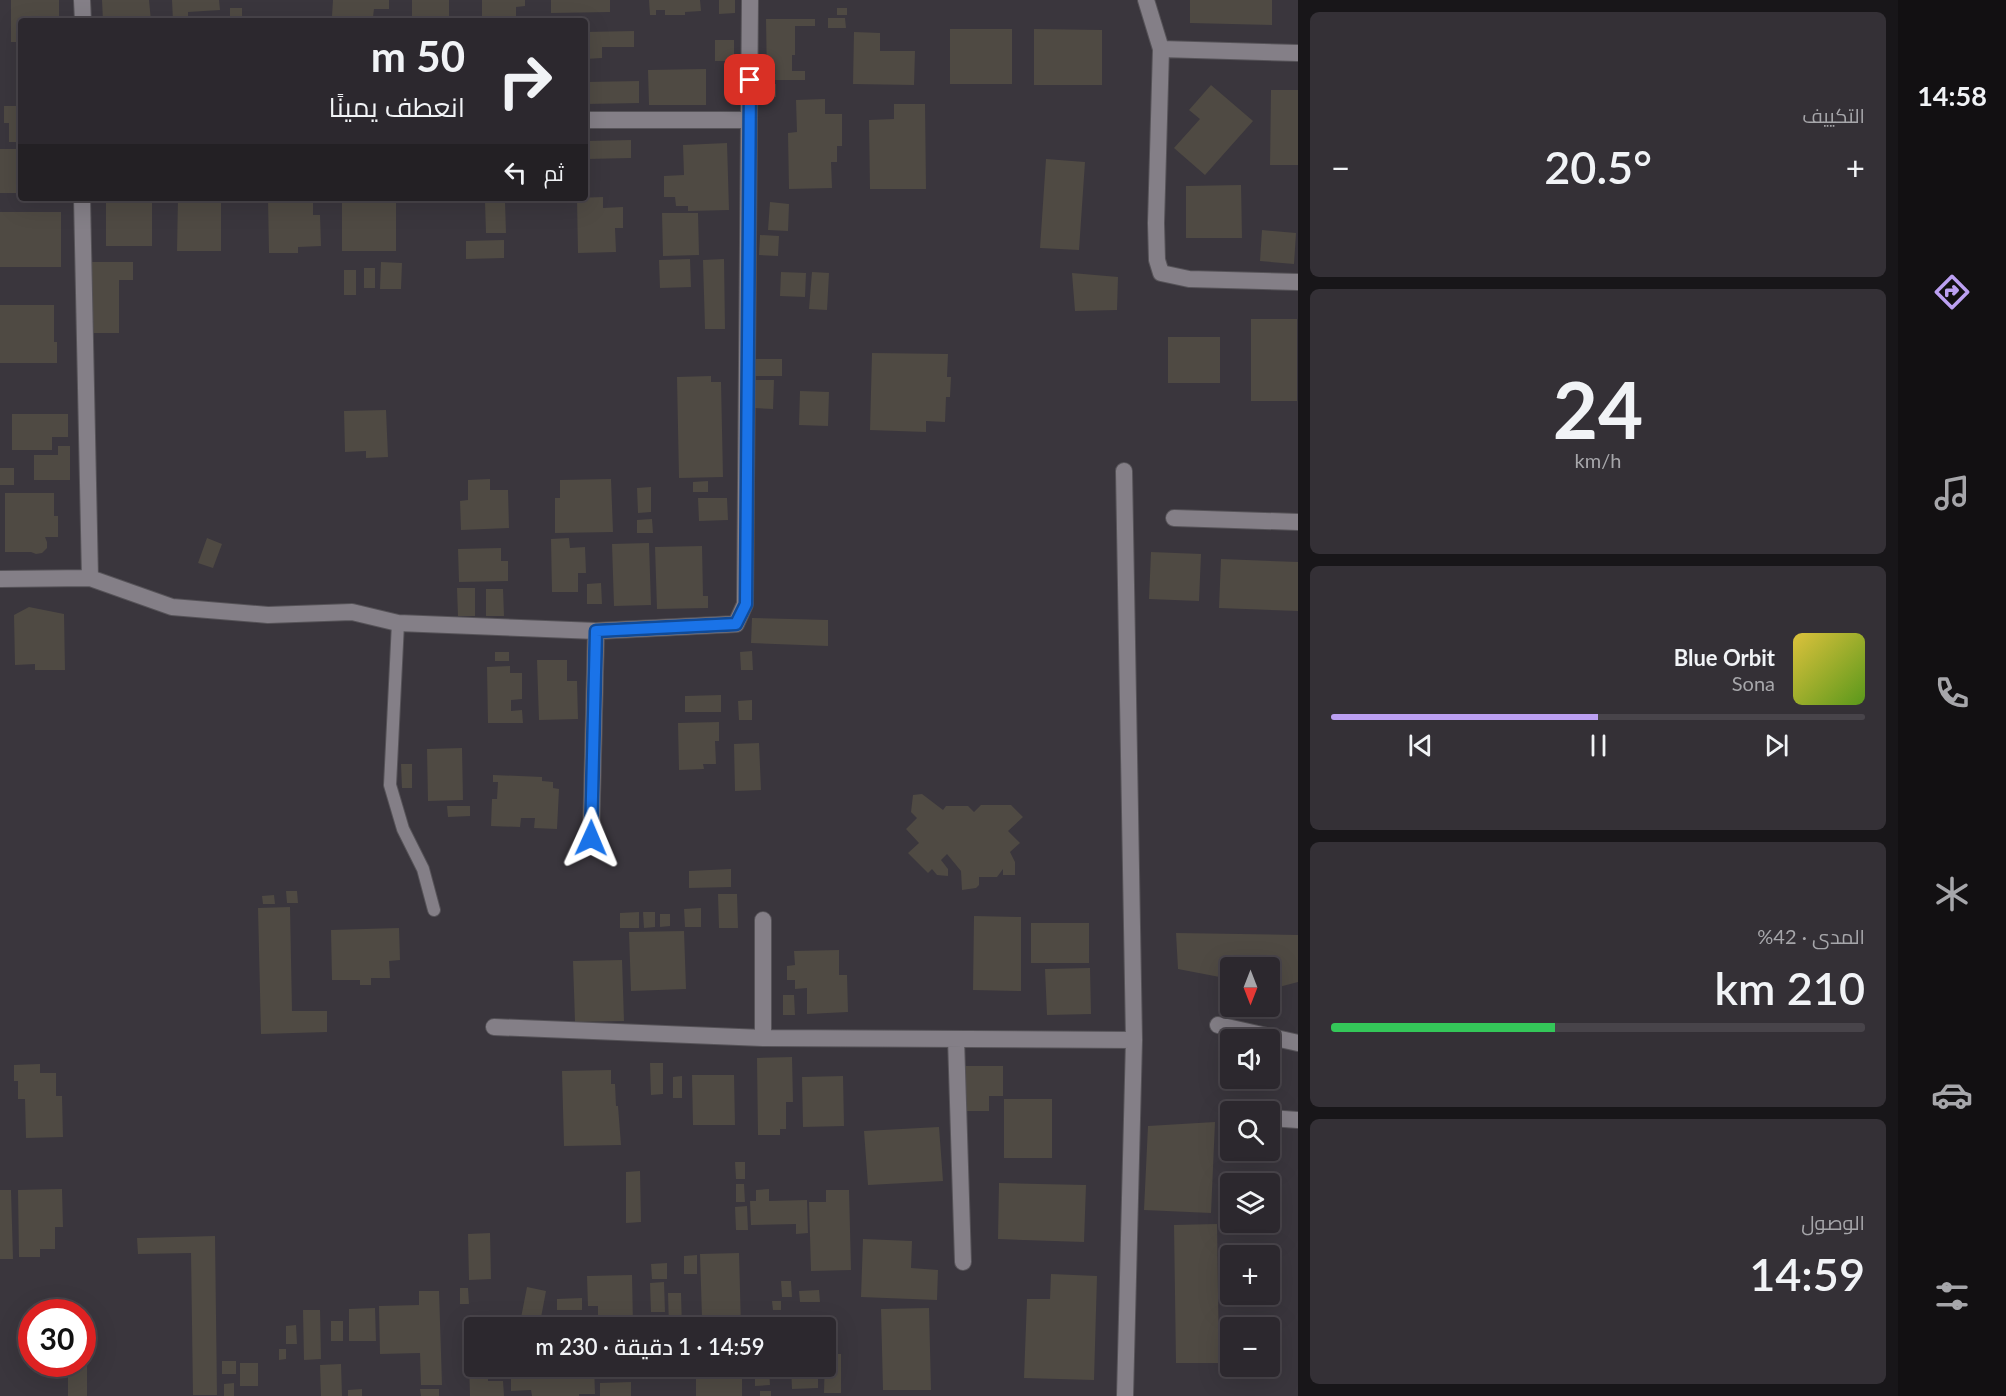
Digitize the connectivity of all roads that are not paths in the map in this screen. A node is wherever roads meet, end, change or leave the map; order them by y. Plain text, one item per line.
1 (82, 0) edge
2 (750, 0) edge
3 (1146, 0) edge
4 (83, 18) edge
5 (1161, 49) junction
6 (1298, 52) edge
7 (588, 120) edge
8 (749, 120) junction
9 (82, 201) edge
10 (1298, 282) edge
11 (1124, 471) dead end
12 (1174, 518) dead end
13 (1298, 522) edge
14 (90, 578) junction
15 (0, 579) edge
16 (398, 623) junction
17 (596, 631) junction
18 (591, 838) dead end
19 (434, 910) dead end
20 (763, 920) dead end
21 (1218, 1025) dead end
22 (494, 1027) dead end
23 (764, 1038) junction
24 (956, 1039) junction
25 (1134, 1040) junction
26 (1298, 1042) edge
27 (1280, 1119) edge
28 (1298, 1120) edge
29 (963, 1262) dead end
30 (1125, 1396) edge

1 - 4 street
2 - 8 street
3 - 5 street
5 - 6 street
5 - 10 street
7 - 8 street
8 - 17 street
9 - 14 street
11 - 25 street
12 - 13 street
14 - 15 street
14 - 16 street
16 - 17 street
16 - 19 lane
17 - 18 street
20 - 23 street
21 - 26 street
22 - 23 street
23 - 24 street
24 - 25 street
24 - 29 street
25 - 30 street
27 - 28 street

